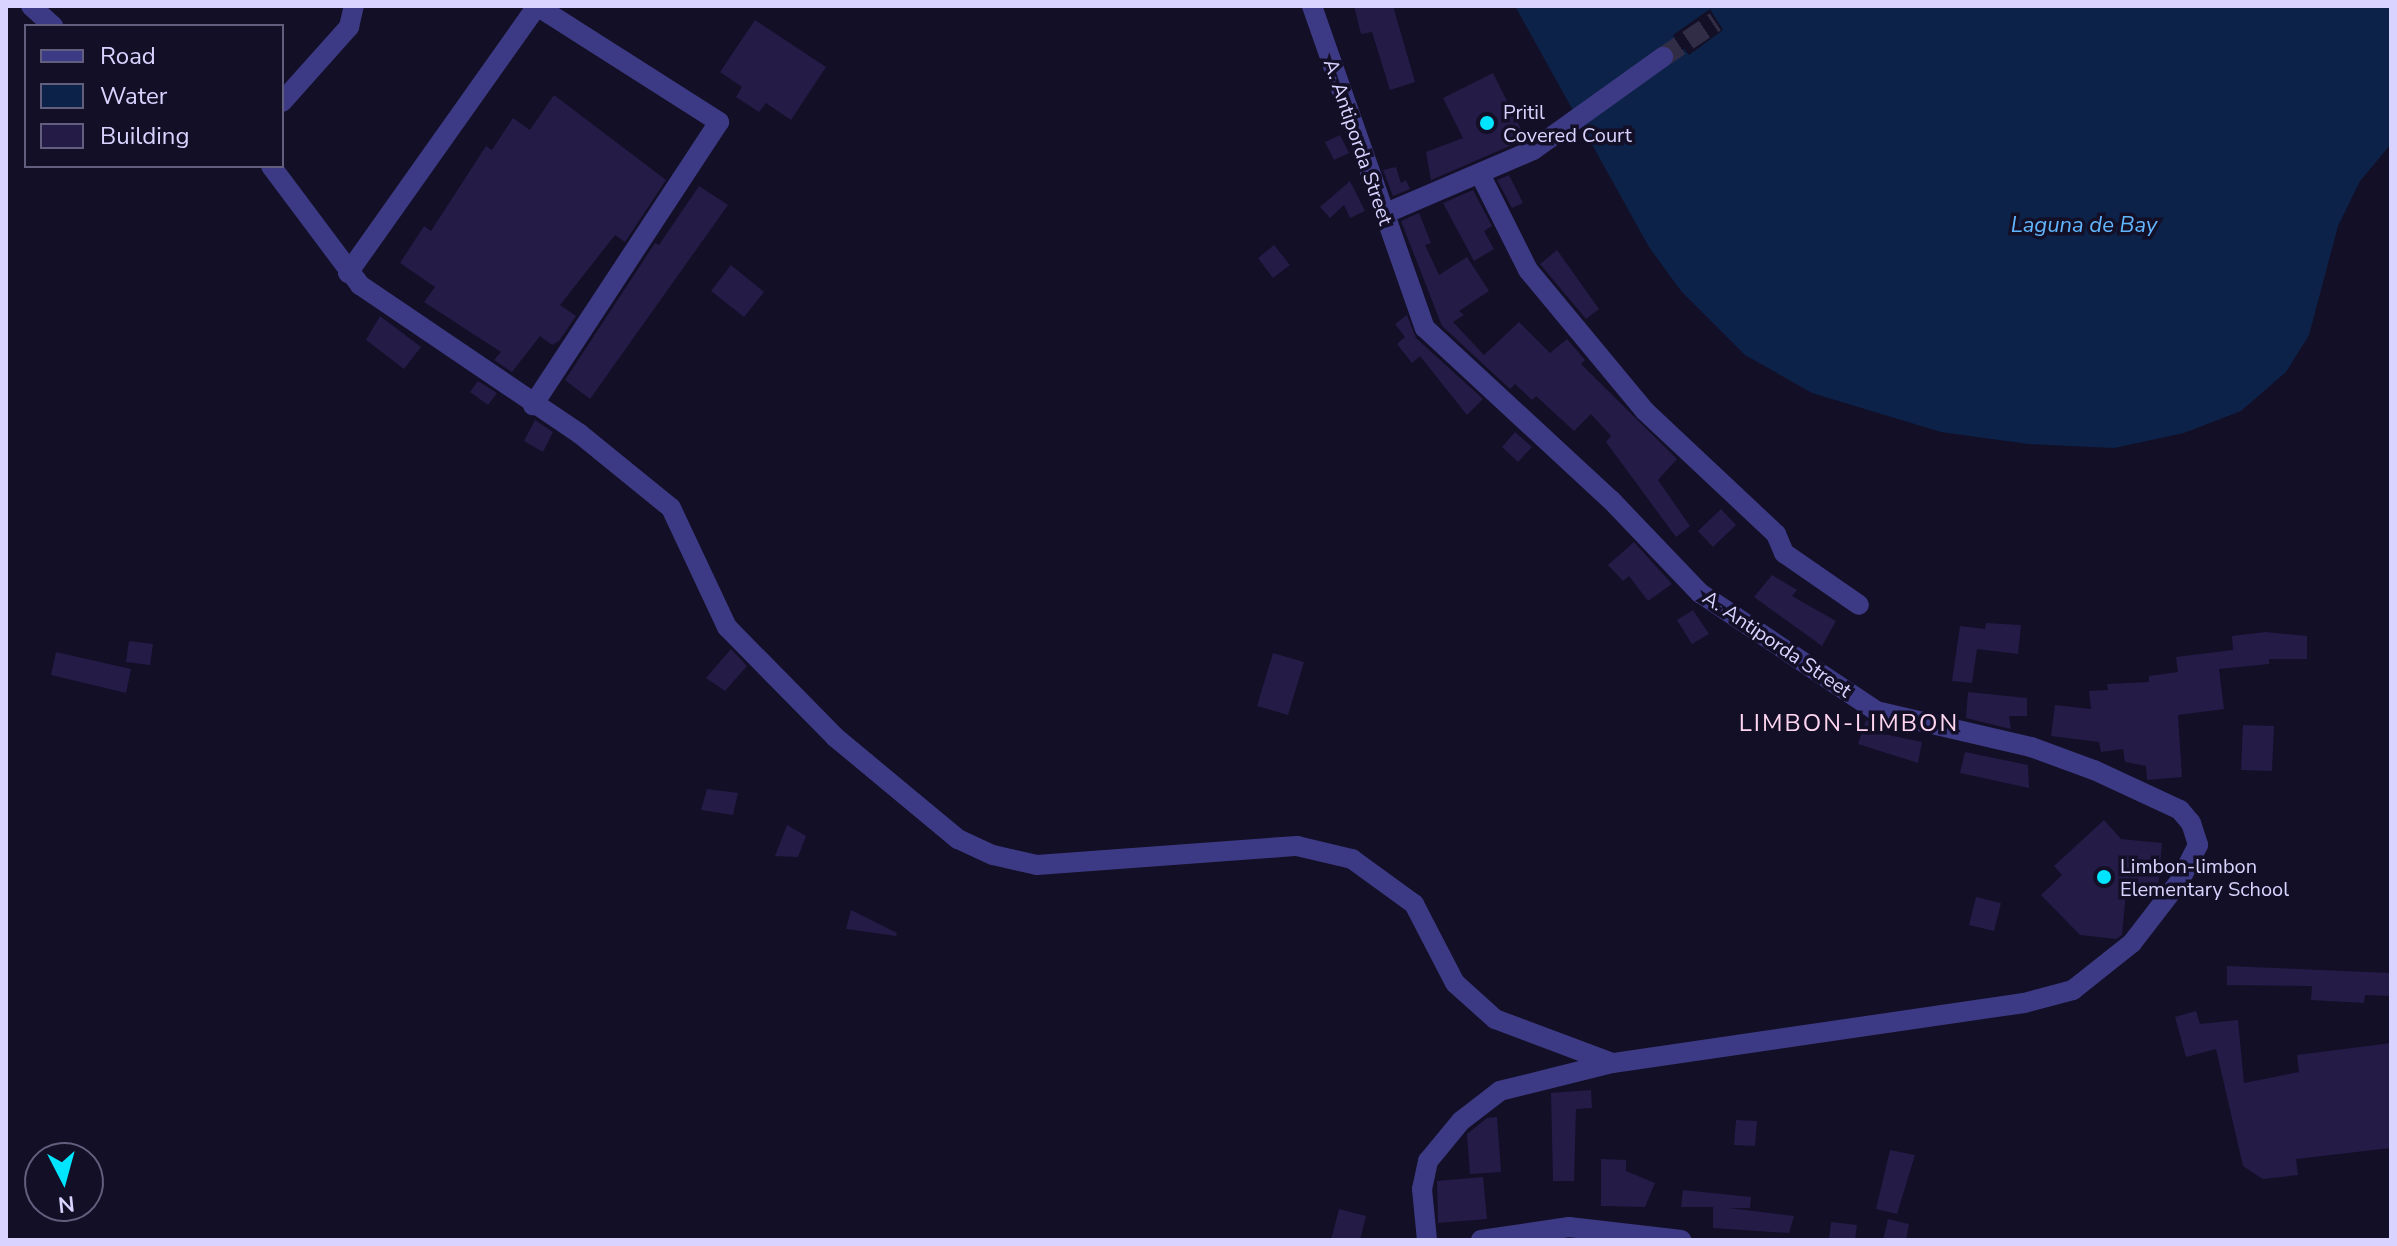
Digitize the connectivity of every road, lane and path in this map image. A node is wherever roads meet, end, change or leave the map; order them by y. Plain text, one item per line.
1 (31, 6) edge
2 (354, 6) edge
3 (1312, 6) edge
4 (51, 24) edge
5 (1663, 57) tunnel mouth
6 (284, 100) edge
7 (272, 168) edge
8 (1481, 176) junction
9 (1384, 214) junction
10 (348, 273) junction
11 (533, 405) junction
12 (1859, 605) dead end
13 (1612, 1063) junction
14 (1427, 1240) edge
15 (1481, 1240) edge
16 (1681, 1240) edge

1 - 4 street
2 - 6 street
3 - 9 street, A. Antiporda Street
5 - 8 street
7 - 10 street
8 - 9 street
8 - 12 street
9 - 13 street, A. Antiporda Street
10 - 11 street
10 - 11 street
11 - 13 street
13 - 14 street, A. Antiporda Street
15 - 16 street

